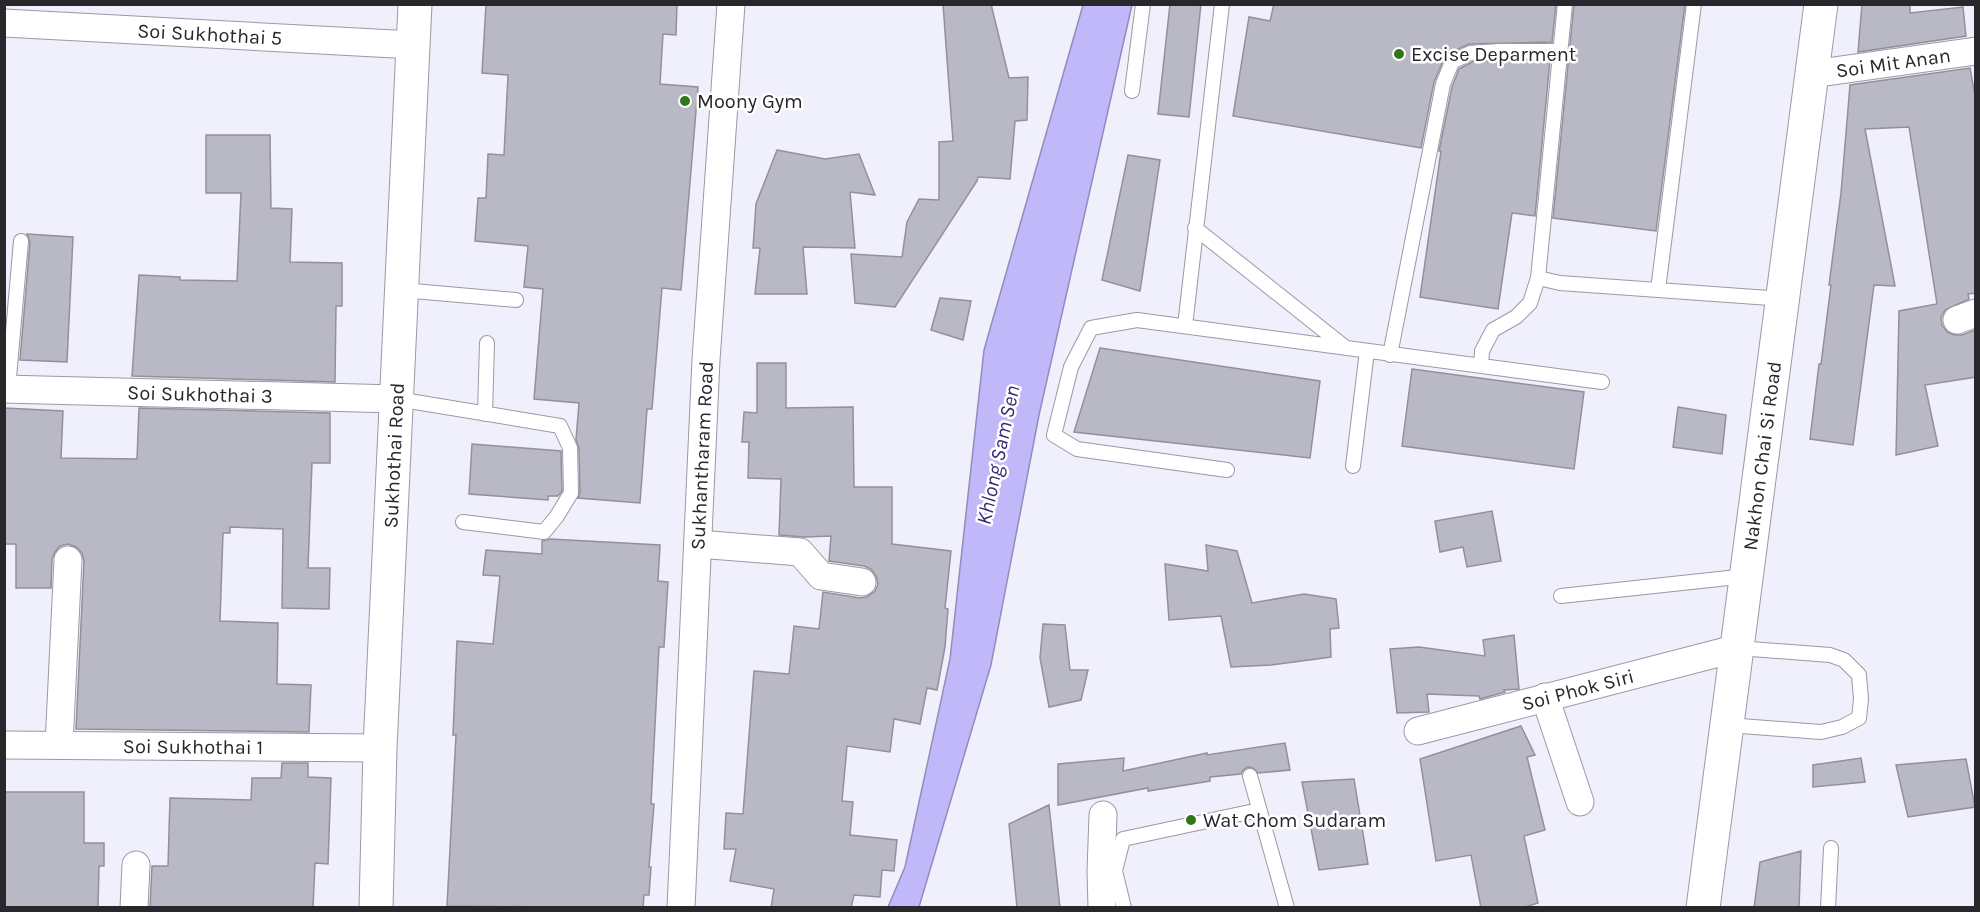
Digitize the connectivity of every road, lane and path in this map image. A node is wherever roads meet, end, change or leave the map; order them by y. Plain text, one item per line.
1 (415, 4) edge
2 (730, 4) edge
3 (1143, 4) edge
4 (1222, 4) edge
5 (1564, 4) edge
6 (1694, 4) edge
7 (1821, 4) edge
8 (4, 23) edge
9 (413, 45) junction
10 (1559, 51) junction
11 (1976, 51) edge
12 (1812, 75) junction
13 (1132, 91) dead end
14 (1195, 228) junction
15 (21, 241) dead end
16 (1538, 278) junction
17 (402, 290) junction
18 (1658, 290) junction
19 (1784, 299) junction
20 (516, 300) dead end
21 (1185, 326) junction
22 (487, 343) dead end
23 (1348, 349) junction
24 (1367, 351) junction
25 (1389, 355) junction
26 (1481, 366) junction
27 (1602, 382) dead end
28 (6, 389) edge
29 (397, 399) junction
30 (485, 414) junction
31 (1353, 466) dead end
32 (1227, 470) dead end
33 (463, 522) dead end
34 (698, 544) junction
35 (68, 560) dead end
36 (1748, 576) junction
37 (862, 582) dead end
38 (1561, 596) dead end
39 (1738, 648) junction
40 (1545, 697) junction
41 (1728, 725) junction
42 (1418, 731) dead end
43 (4, 745) edge
44 (59, 745) junction
45 (380, 748) junction
46 (1250, 776) dead end
47 (1580, 802) dead end
48 (1259, 810) junction
49 (1103, 815) dead end
50 (1831, 848) dead end
51 (136, 865) dead end
52 (134, 908) edge
53 (376, 908) edge
54 (681, 908) edge
55 (1102, 908) edge
56 (1124, 908) edge
57 (1287, 908) edge
58 (1703, 908) edge
59 (1828, 908) edge

1 - 9 main road, Sukhothai Road
2 - 34 street, Sukhantharam Road
3 - 13 lane
4 - 14 lane
5 - 10 lane
6 - 18 lane
7 - 12 main road, Nakhon Chai Si Road
8 - 9 street, Soi Sukhothai 5
9 - 17 main road, Sukhothai Road
10 - 16 lane
10 - 25 lane
11 - 12 street, Soi Mit Anan
12 - 19 main road, Nakhon Chai Si Road
14 - 21 lane
14 - 23 lane
15 - 28 lane
16 - 18 lane
16 - 26 lane
17 - 20 lane
17 - 29 main road, Sukhothai Road
18 - 19 lane
19 - 36 main road, Nakhon Chai Si Road
21 - 23 lane
21 - 32 lane
22 - 30 lane
23 - 24 lane
24 - 25 lane
24 - 31 lane
25 - 26 lane
26 - 27 lane
28 - 29 street, Soi Sukhothai 3
29 - 30 lane
29 - 45 main road, Sukhothai Road
30 - 33 lane
34 - 37 street
34 - 54 street, Sukhantharam Road
35 - 44 street
36 - 38 lane
36 - 39 main road, Nakhon Chai Si Road
39 - 40 street, Soi Phok Siri
39 - 41 main road, Nakhon Chai Si Road
39 - 41 lane
40 - 42 street, Soi Phok Siri
40 - 47 street
41 - 58 main road, Nakhon Chai Si Road
43 - 44 street, Soi Sukhothai 1
44 - 45 street, Soi Sukhothai 1
45 - 53 main road, Sukhothai Road
46 - 48 lane
48 - 56 lane
48 - 57 lane
49 - 55 street
50 - 59 lane
51 - 52 street

